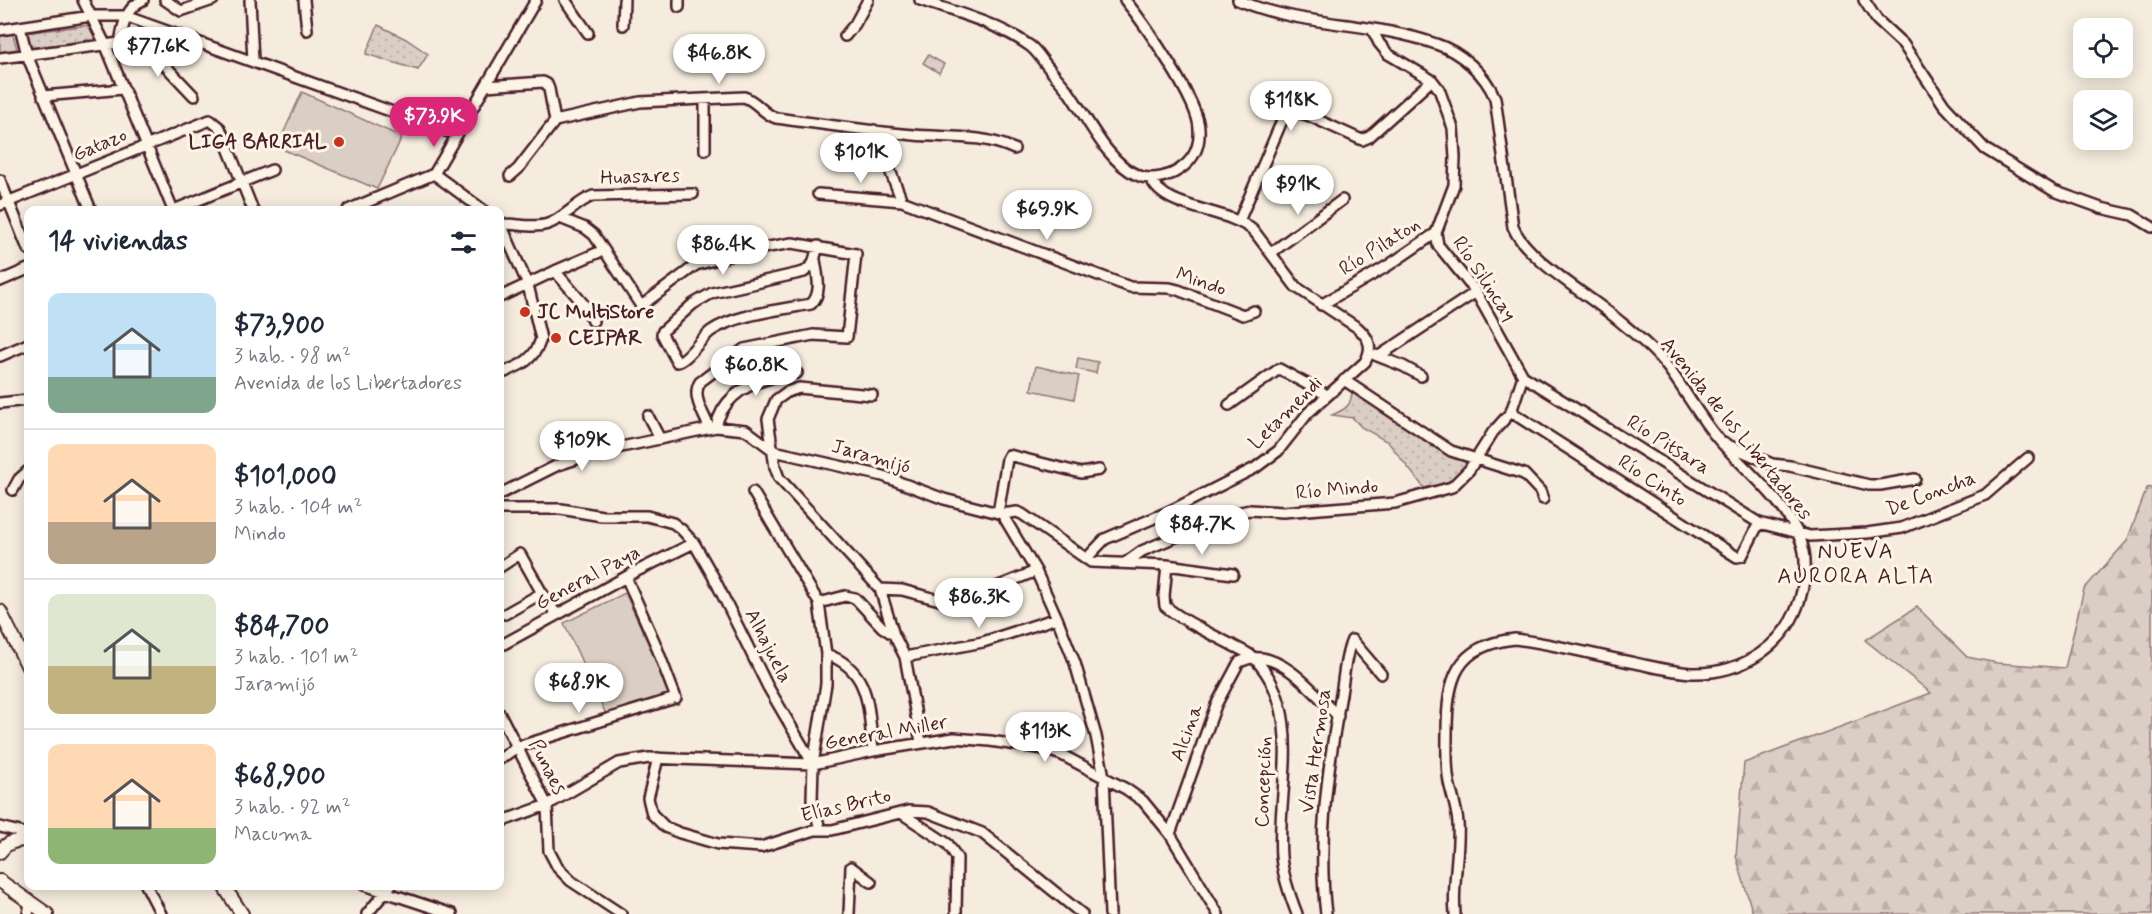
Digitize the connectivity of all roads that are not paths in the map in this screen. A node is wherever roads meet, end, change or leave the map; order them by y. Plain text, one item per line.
1 (84, 0) edge
2 (143, 0) edge
3 (165, 0) edge
4 (213, 0) edge
5 (250, 0) edge
6 (304, 0) edge
7 (536, 0) edge
8 (565, 0) edge
9 (624, 0) edge
10 (868, 0) edge
11 (920, 0) edge
12 (1125, 0) edge
13 (1238, 0) edge
14 (1864, 0) edge
15 (92, 16) junction
16 (125, 16) junction
17 (623, 25) dead end
18 (20, 27) junction
19 (1372, 29) junction
20 (0, 30) edge
21 (308, 30) dead end
22 (588, 33) dead end
23 (845, 36) dead end
24 (186, 38) junction
25 (142, 41) junction
26 (120, 43) junction
27 (106, 46) junction
28 (27, 55) junction
29 (0, 58) edge
30 (253, 61) junction
31 (1432, 80) junction
32 (486, 86) junction
33 (123, 89) junction
34 (43, 96) junction
35 (194, 96) dead end
36 (705, 99) junction
37 (555, 121) junction
38 (874, 130) junction
39 (457, 135) junction
40 (146, 145) junction
41 (1014, 149) dead end
42 (705, 150) dead end
43 (272, 170) dead end
44 (434, 174) junction
45 (75, 175) junction
46 (510, 176) dead end
47 (1151, 178) junction
48 (0, 180) edge
49 (241, 183) junction
50 (693, 194) dead end
51 (818, 194) dead end
52 (902, 201) junction
53 (1342, 201) dead end
54 (4, 203) edge
55 (89, 206) edge
56 (171, 206) edge
57 (183, 206) edge
58 (251, 206) edge
59 (359, 206) edge
60 (478, 206) edge
61 (560, 218) junction
62 (1239, 221) junction
63 (504, 223) edge
64 (2152, 227) edge
65 (504, 232) edge
66 (1436, 233) junction
67 (24, 241) edge
68 (818, 246) junction
69 (604, 250) junction
70 (1271, 253) junction
71 (815, 260) junction
72 (24, 271) edge
73 (555, 271) junction
74 (0, 281) edge
75 (528, 285) junction
76 (1476, 292) junction
77 (504, 295) edge
78 (1321, 305) junction
79 (1254, 311) dead end
80 (593, 321) dead end
81 (24, 346) edge
82 (1373, 351) junction
83 (0, 356) edge
84 (504, 372) edge
85 (797, 373) dead end
86 (1421, 376) dead end
87 (1523, 376) junction
88 (1344, 381) junction
89 (872, 395) dead end
90 (1328, 395) junction
91 (24, 400) edge
92 (0, 403) edge
93 (1229, 405) dead end
94 (1511, 412) junction
95 (648, 416) dead end
96 (713, 427) junction
97 (660, 439) junction
98 (1721, 442) junction
99 (774, 451) junction
100 (2028, 458) dead end
101 (1476, 460) junction
102 (1099, 470) dead end
103 (24, 475) edge
104 (1915, 479) dead end
105 (12, 490) dead end
106 (504, 492) edge
107 (753, 492) dead end
108 (1543, 499) dead end
109 (504, 509) edge
110 (1000, 514) junction
111 (1759, 523) junction
112 (1798, 533) junction
113 (694, 543) junction
114 (1086, 559) junction
115 (1125, 563) junction
116 (504, 564) edge
117 (1167, 565) junction
118 (1036, 570) junction
119 (1233, 574) dead end
120 (626, 577) junction
121 (880, 589) junction
122 (542, 592) junction
123 (819, 603) junction
124 (0, 611) edge
125 (505, 614) dead end
126 (557, 615) junction
127 (1057, 618) junction
128 (894, 635) junction
129 (504, 644) edge
130 (826, 654) junction
131 (905, 657) junction
132 (1254, 657) junction
133 (24, 659) edge
134 (1381, 674) dead end
135 (1338, 716) junction
136 (504, 722) edge
137 (921, 742) junction
138 (517, 747) junction
139 (873, 751) junction
140 (504, 756) edge
141 (658, 758) junction
142 (813, 764) junction
143 (1104, 777) junction
144 (548, 805) junction
145 (901, 813) junction
146 (504, 821) edge
147 (0, 827) edge
148 (820, 829) junction
149 (1170, 834) junction
150 (24, 835) edge
151 (24, 837) edge
152 (0, 852) edge
153 (0, 881) edge
154 (871, 882) dead end
155 (149, 890) edge
156 (226, 890) edge
157 (386, 890) edge
158 (393, 890) edge
159 (1211, 902) junction
160 (29, 908) edge
161 (47, 914) edge
162 (161, 914) edge
163 (242, 914) edge
164 (367, 914) edge
165 (452, 914) edge
166 (621, 914) edge
167 (849, 914) edge
168 (956, 914) edge
169 (1082, 914) edge
170 (1110, 914) edge
171 (1212, 914) edge
172 (1218, 914) edge
173 (1297, 914) edge
174 (1326, 914) edge
175 (1455, 914) edge

1 - 15 street
2 - 16 street
3 - 4 street
5 - 30 street
6 - 21 street
7 - 32 street
8 - 22 street
9 - 17 street
10 - 23 street
11 - 47 street
12 - 47 street
13 - 19 street, Avenida de los Libertadores
14 - 64 street
15 - 16 street
15 - 18 street
15 - 27 street
16 - 24 street
16 - 26 street
18 - 20 street
18 - 28 street
19 - 31 street
19 - 98 street, Avenida de los Libertadores
24 - 25 street
24 - 30 street
25 - 26 street
25 - 35 street
26 - 27 street
27 - 28 street
27 - 33 street
28 - 29 street
28 - 34 street
30 - 39 street
31 - 62 street
31 - 66 street, Río Pilaton
32 - 37 street
32 - 39 street
33 - 34 street
33 - 40 street
34 - 45 street
36 - 37 street
36 - 38 street
36 - 42 street
37 - 46 street
38 - 41 street
38 - 52 street
39 - 44 street
40 - 45 street, Gatazo
40 - 49 street, Gatazo
40 - 56 street
43 - 49 street
44 - 59 street
44 - 60 street
45 - 54 street, Gatazo
45 - 55 street
47 - 62 street
48 - 54 street
49 - 57 street
49 - 58 street
50 - 61 street, Huasares
51 - 52 street, Mindo
52 - 79 street, Mindo
53 - 70 street
54 - 67 street
61 - 63 street, Huasares
61 - 69 street
62 - 70 street
65 - 75 street
66 - 76 street, Río Silincay
66 - 78 street, Río Pilaton
68 - 69 street
68 - 71 street
68 - 96 street
69 - 73 street
70 - 78 street
71 - 71 street
72 - 74 street
73 - 75 street
73 - 80 street
75 - 77 street
75 - 84 street
76 - 82 street, Letamendi
76 - 87 street, Río Silincay
78 - 82 street
81 - 83 street
82 - 86 street
82 - 88 street, Letamendi
85 - 96 street
87 - 94 street
87 - 111 street, Río Pitsara
88 - 90 street, Letamendi
88 - 101 street
89 - 99 street
90 - 93 street
90 - 114 street, Letamendi
91 - 92 street
94 - 101 street, Río Mindo
94 - 111 street, Río Cinto
95 - 97 street
96 - 97 street, Jaramijó
96 - 99 street, Jaramijó
97 - 106 street, Jaramijó
98 - 104 street
98 - 112 street, Avenida de los Libertadores
99 - 110 street, Jaramijó
99 - 121 street
100 - 112 street, De Concha
101 - 108 street
101 - 115 street, Río Mindo
102 - 110 street
103 - 105 street
107 - 123 street
109 - 113 street, Alhajuela
110 - 114 street, Jaramijó
110 - 118 street
111 - 112 street, Río Pitsara
112 - 175 street, Avenida de los Libertadores
113 - 120 street, General Paya
113 - 142 street, Alhajuela
114 - 115 street, Jaramijó
115 - 117 street, Jaramijó
116 - 122 street
117 - 119 street, Jaramijó
117 - 132 street, Concepción
118 - 121 street
118 - 127 street
120 - 126 street, General Paya
120 - 138 street
121 - 128 street
122 - 125 street
122 - 126 street
123 - 128 street
123 - 130 street
124 - 133 main road
126 - 129 street, General Paya
127 - 131 street
127 - 143 street
128 - 131 street
130 - 139 street
130 - 142 street
131 - 137 street
132 - 135 street
132 - 149 street, Alcina
132 - 173 street, Concepción
134 - 135 street, Vista Hermosa
135 - 174 street, Vista Hermosa
136 - 138 street, Punaes
137 - 139 street, General Miller
137 - 143 street, General Miller
138 - 140 street
138 - 144 street, Punaes
139 - 142 street, General Miller
141 - 142 street, General Miller
141 - 144 street, General Miller
141 - 148 street, Elías Brito
142 - 148 street
143 - 149 street, General Miller
143 - 170 street
144 - 146 street, General Miller
144 - 166 street, Punaes
145 - 148 street, Elías Brito
145 - 168 street
145 - 169 street, Elías Brito
147 - 150 street
149 - 159 street, General Miller
151 - 152 main road
153 - 160 main road
154 - 167 street
155 - 162 street
156 - 163 main road
157 - 164 street
158 - 165 street
159 - 171 street
159 - 172 street, General Miller
160 - 161 main road

